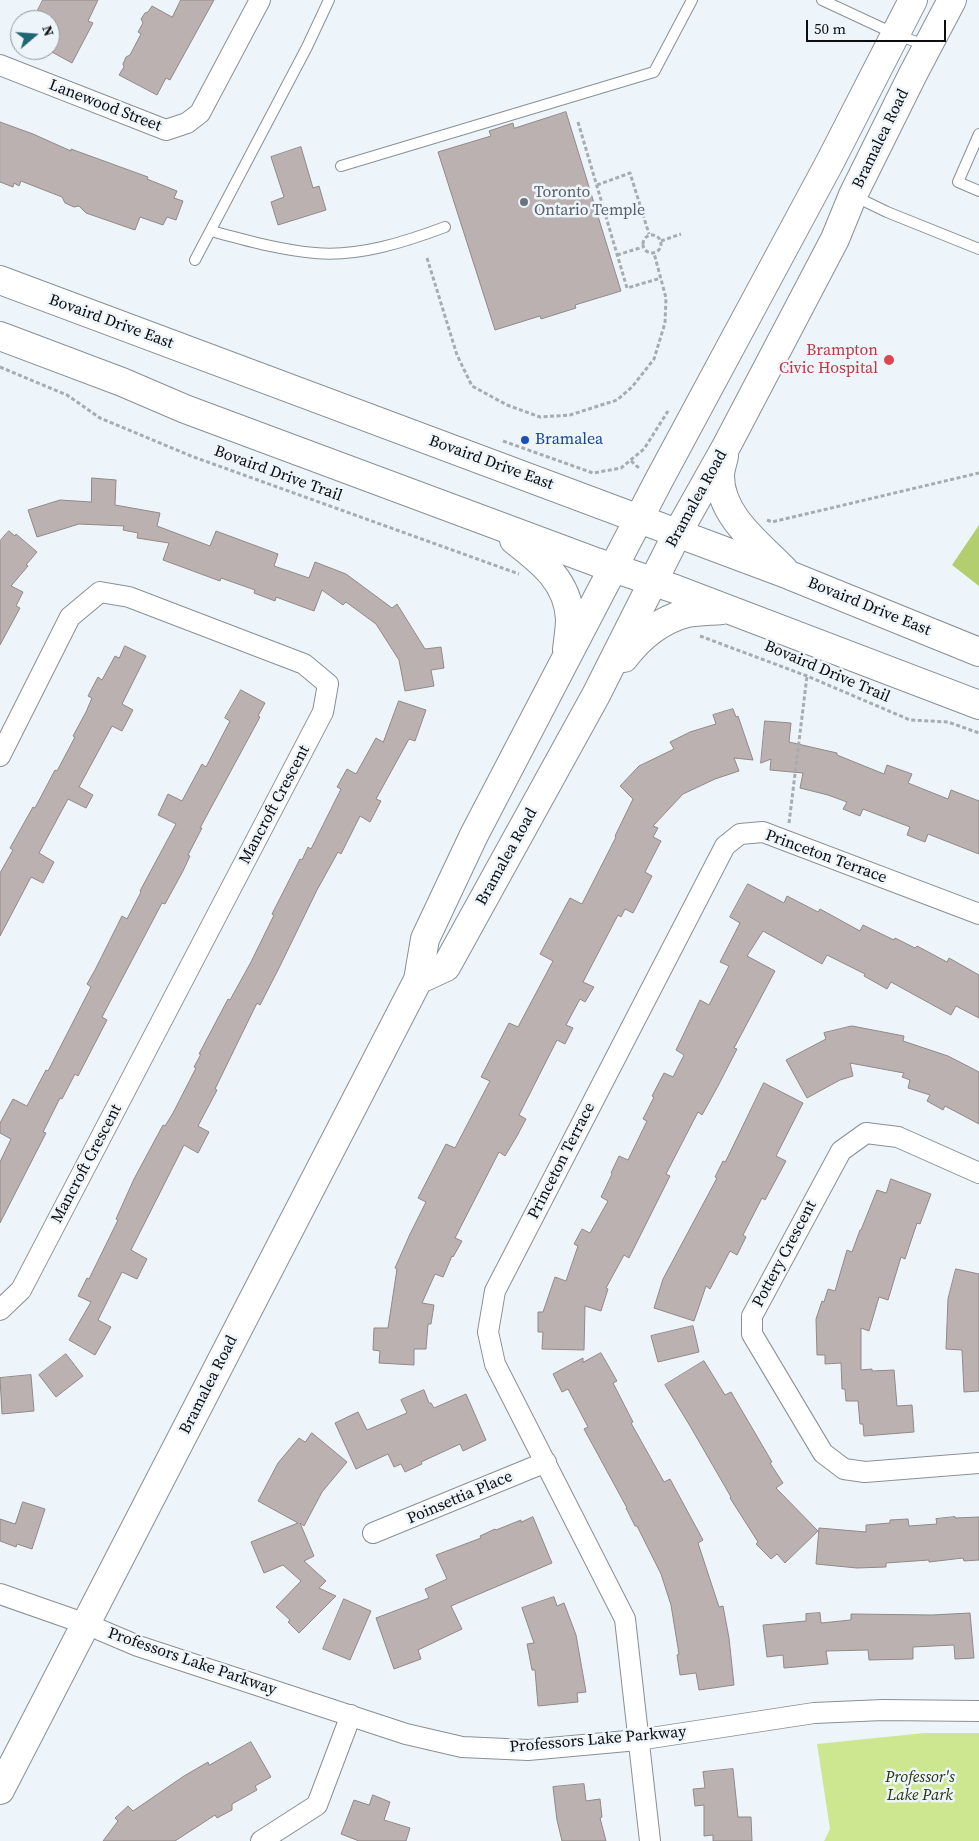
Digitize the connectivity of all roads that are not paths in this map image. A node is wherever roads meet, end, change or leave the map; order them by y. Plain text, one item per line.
1 (260, 0) edge
2 (330, 0) edge
3 (692, 0) edge
4 (822, 0) edge
5 (914, 0) edge
6 (952, 0) edge
7 (895, 34) junction
8 (928, 46) junction
9 (0, 65) edge
10 (979, 134) edge
11 (341, 166) dead end
12 (979, 191) edge
13 (853, 196) junction
14 (446, 227) dead end
15 (211, 231) junction
16 (979, 249) edge
17 (195, 260) dead end
18 (0, 280) edge
19 (0, 336) edge
20 (727, 445) junction
21 (639, 519) junction
22 (491, 522) junction
23 (677, 534) junction
24 (614, 568) junction
25 (789, 575) junction
26 (653, 582) junction
27 (730, 609) junction
28 (979, 652) edge
29 (566, 658) junction
30 (596, 695) junction
31 (979, 705) edge
32 (0, 756) edge
33 (979, 914) edge
34 (418, 980) junction
35 (979, 1173) edge
36 (0, 1310) edge
37 (546, 1462) junction
38 (979, 1463) edge
39 (373, 1533) dead end
40 (0, 1594) edge
41 (86, 1624) junction
42 (979, 1711) edge
43 (351, 1715) junction
44 (638, 1740) junction
45 (0, 1790) edge
46 (261, 1841) edge
47 (650, 1841) edge

1 - 9 street, Lanewood Street
2 - 15 lane
3 - 11 lane
4 - 7 lane
5 - 7 main road, Bramalea Road
6 - 8 main road, Bramalea Road
7 - 8 lane
7 - 21 main road, Bramalea Road
8 - 13 main road, Bramalea Road
10 - 12 lane
13 - 16 lane
13 - 20 main road, Bramalea Road
14 - 15 lane
15 - 17 lane
18 - 21 main road, Bovaird Drive East
19 - 22 main road
20 - 23 main road, Bramalea Road
20 - 25 main road
21 - 23 main road, Bovaird Drive East
21 - 24 main road, Bramalea Road
22 - 24 main road
22 - 29 main road
23 - 25 main road, Bovaird Drive East
23 - 26 main road, Bramalea Road
24 - 26 main road
24 - 29 main road, Bramalea Road
25 - 28 main road, Bovaird Drive East
26 - 27 main road
26 - 30 main road, Bramalea Road
27 - 30 main road
27 - 31 main road
29 - 34 main road, Bramalea Road
30 - 34 main road, Bramalea Road
32 - 36 street, Mancroft Crescent
33 - 37 street, Princeton Terrace
34 - 41 main road, Bramalea Road
35 - 38 street, Pottery Crescent
37 - 39 street, Poinsettia Place
37 - 44 street, Princeton Terrace
40 - 41 street, Professors Lake Parkway
41 - 43 street, Professors Lake Parkway
41 - 45 main road, Bramalea Road
42 - 44 street, Professors Lake Parkway
43 - 44 street, Professors Lake Parkway
43 - 46 street
44 - 47 street, Princeton Terrace

